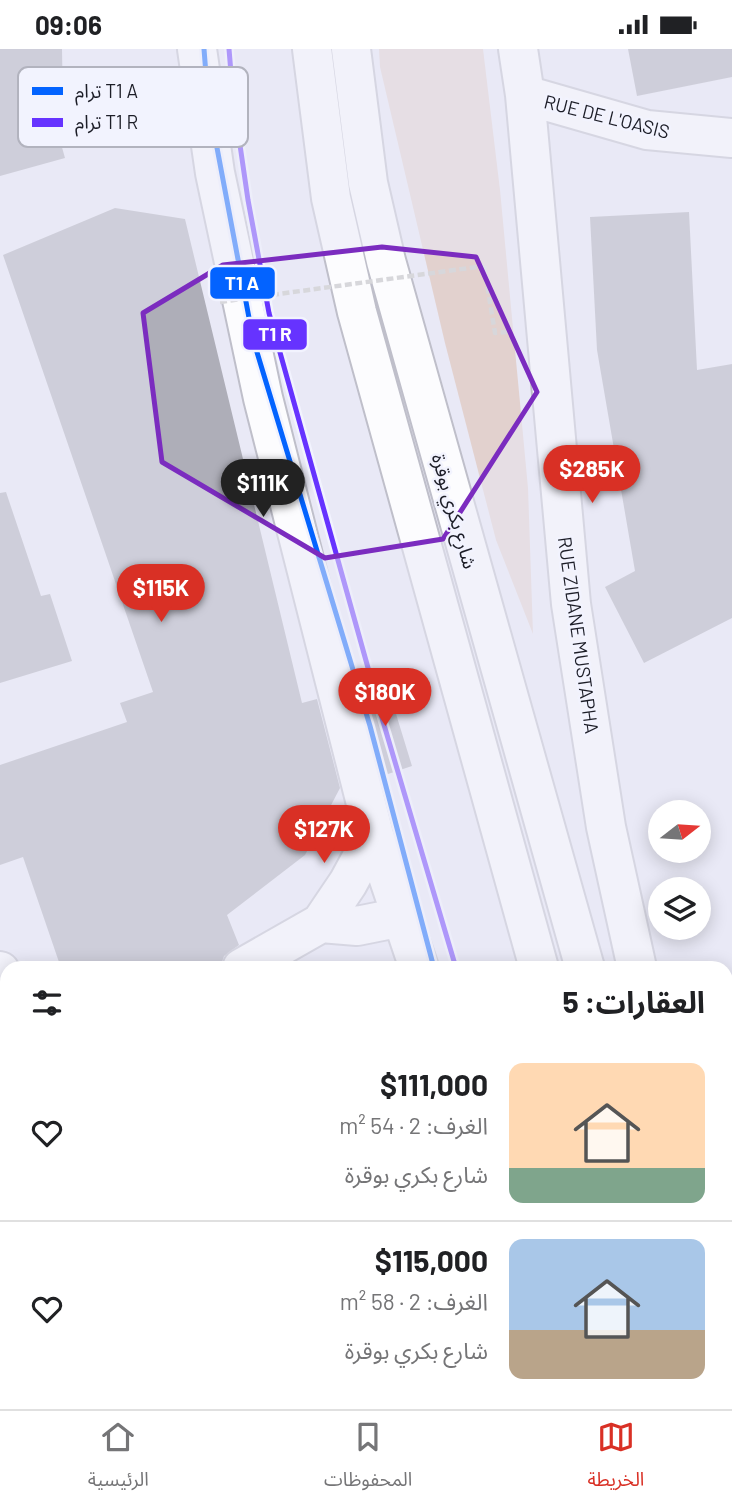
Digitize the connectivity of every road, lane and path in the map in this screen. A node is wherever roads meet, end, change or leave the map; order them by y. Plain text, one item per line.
1 (197, 49) edge
2 (312, 49) edge
3 (351, 49) edge
4 (518, 49) edge
5 (200, 67) edge
6 (524, 95) junction
7 (732, 138) edge
8 (211, 147) edge
9 (220, 302) dead end
10 (495, 333) dead end
11 (374, 835) junction
12 (402, 917) junction
13 (321, 923) junction
14 (254, 961) edge
15 (417, 961) edge
16 (537, 961) edge
17 (583, 961) edge
18 (635, 961) edge

1 - 5 main road
2 - 16 main road
3 - 17 main road, شارع بكري بوقرة
4 - 6 main road, RUE ZIDANE MUSTAPHA
6 - 7 main road, RUE DE L'OASIS
6 - 18 main road, RUE ZIDANE MUSTAPHA
8 - 11 main road
9 - 10 path, bridge
11 - 12 main road
11 - 13 main road
12 - 13 main road
12 - 15 main road
13 - 14 main road

